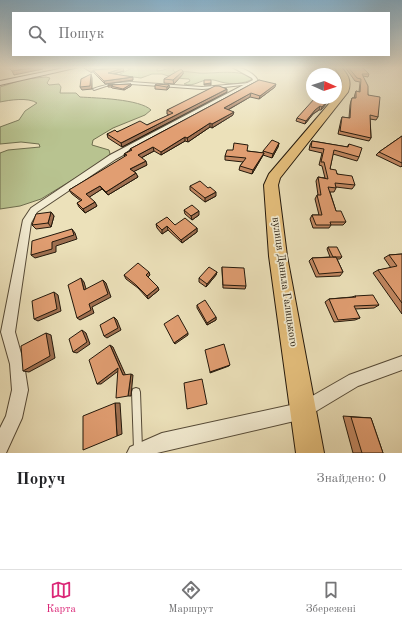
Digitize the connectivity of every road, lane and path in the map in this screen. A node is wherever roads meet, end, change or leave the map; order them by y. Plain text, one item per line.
1 (98, 88) edge
2 (243, 88) edge
3 (346, 88) edge
4 (94, 89) dead end
5 (402, 363) edge
6 (136, 392) dead end
7 (303, 411) junction
8 (0, 447) edge
9 (137, 452) edge
10 (310, 453) edge

1 - 4 lane
2 - 8 street
3 - 7 main road, вулиця Данила Галицького
5 - 7 street
6 - 9 lane
7 - 9 street
7 - 10 main road, вулиця Данила Галицького

